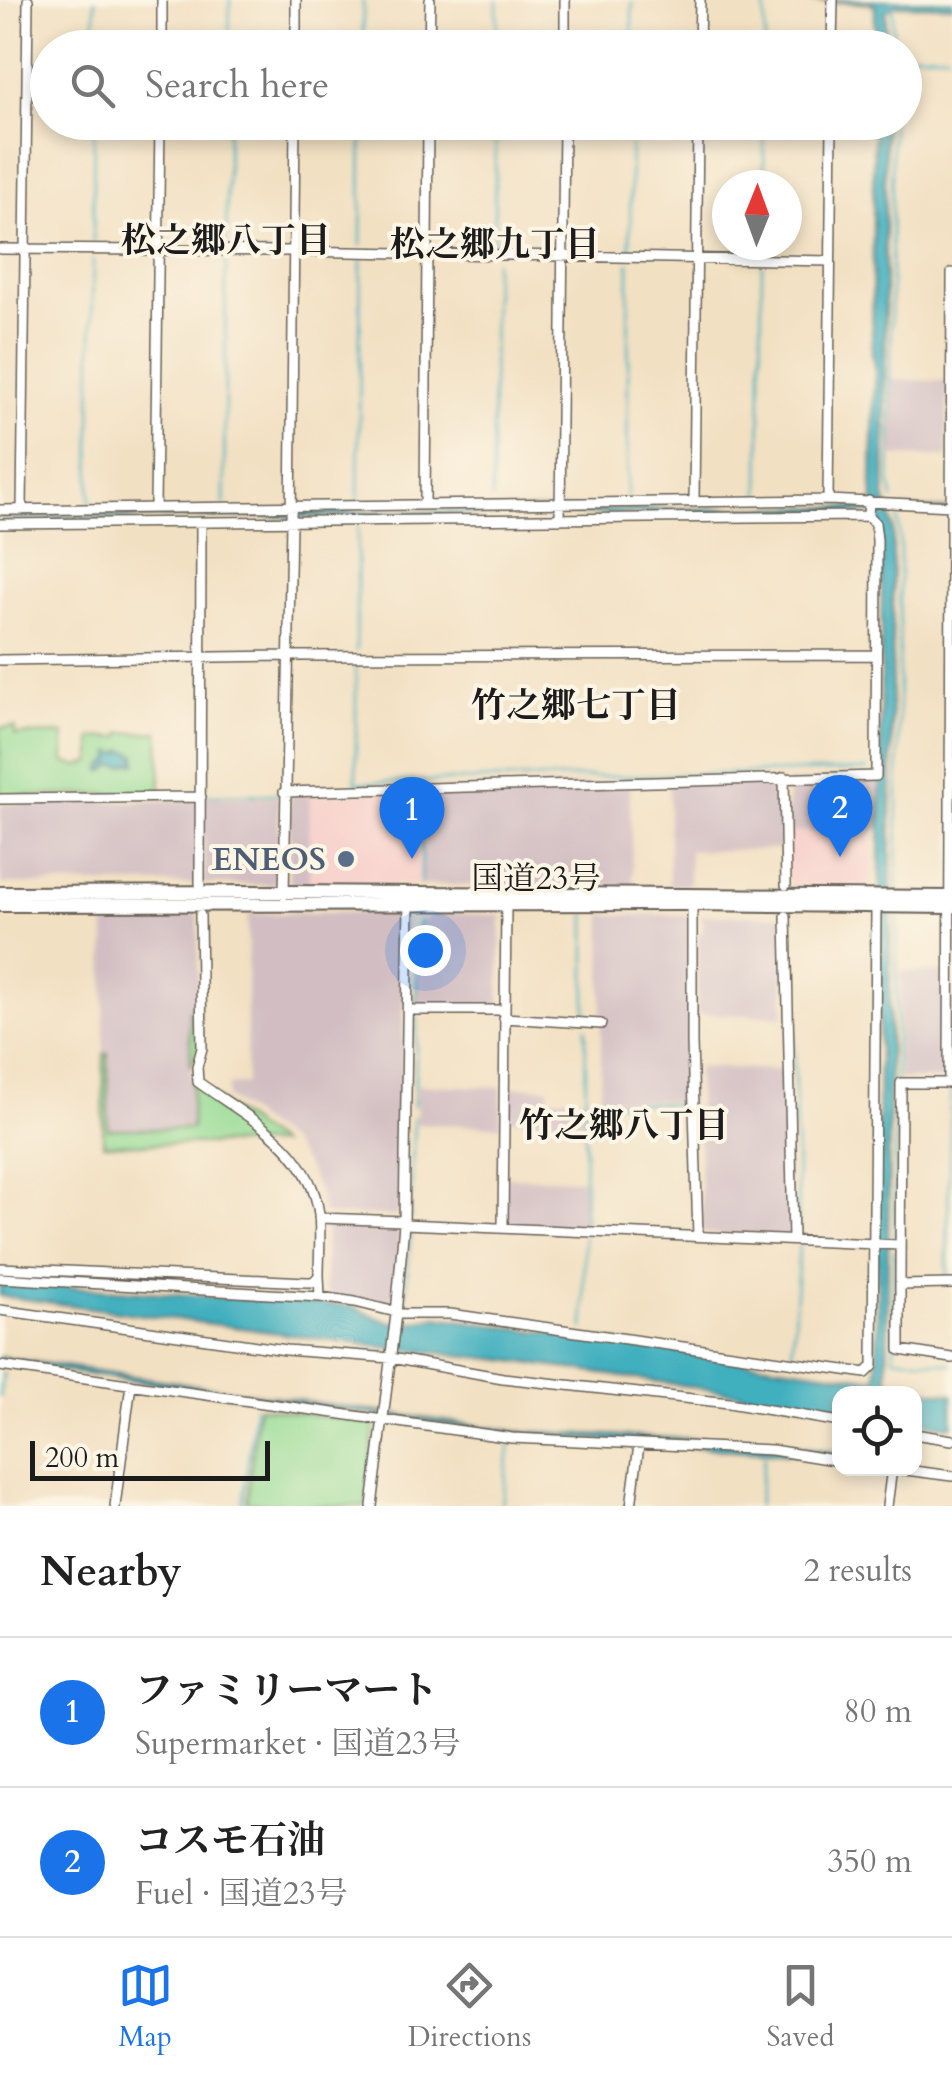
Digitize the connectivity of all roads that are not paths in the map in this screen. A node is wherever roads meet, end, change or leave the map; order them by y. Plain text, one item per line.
1 (28, 0) edge
2 (162, 0) edge
3 (296, 0) edge
4 (430, 0) edge
5 (565, 0) edge
6 (700, 0) edge
7 (833, 2) edge
8 (162, 30) edge
9 (296, 30) edge
10 (429, 30) edge
11 (565, 30) edge
12 (699, 30) edge
13 (832, 30) edge
14 (160, 140) edge
15 (295, 140) edge
16 (428, 140) edge
17 (564, 140) edge
18 (698, 140) edge
19 (832, 140) edge
20 (0, 249) edge
21 (25, 249) junction
22 (159, 250) junction
23 (294, 252) junction
24 (426, 254) junction
25 (562, 256) junction
26 (696, 258) junction
27 (830, 262) junction
28 (952, 273) edge
29 (828, 500) junction
30 (694, 502) junction
31 (560, 504) junction
32 (425, 505) junction
33 (869, 507) junction
34 (155, 508) junction
35 (291, 508) junction
36 (951, 508) edge
37 (0, 510) edge
38 (22, 510) junction
39 (560, 519) junction
40 (291, 522) junction
41 (200, 523) junction
42 (0, 524) edge
43 (876, 655) junction
44 (287, 656) junction
45 (201, 657) junction
46 (0, 660) edge
47 (784, 777) junction
48 (284, 792) junction
49 (202, 796) junction
50 (0, 799) edge
51 (200, 884) dead end
52 (786, 885) dead end
53 (0, 893) edge
54 (284, 899) junction
55 (409, 900) junction
56 (951, 902) edge
57 (877, 903) junction
58 (692, 904) junction
59 (0, 905) edge
60 (506, 905) junction
61 (200, 915) dead end
62 (786, 916) dead end
63 (408, 1010) junction
64 (504, 1014) junction
65 (601, 1024) dead end
66 (951, 1083) edge
67 (320, 1218) junction
68 (404, 1222) junction
69 (503, 1228) junction
70 (698, 1236) junction
71 (794, 1240) junction
72 (875, 1244) junction
73 (896, 1245) junction
74 (0, 1268) edge
75 (319, 1276) junction
76 (0, 1278) edge
77 (952, 1284) edge
78 (900, 1285) junction
79 (320, 1297) junction
80 (0, 1310) edge
81 (396, 1315) junction
82 (391, 1354) junction
83 (952, 1358) edge
84 (0, 1366) edge
85 (131, 1384) junction
86 (384, 1415) junction
87 (832, 1421) edge
88 (922, 1435) edge
89 (952, 1440) edge
90 (639, 1445) junction
91 (832, 1459) edge
92 (922, 1473) edge
93 (890, 1476) edge
94 (952, 1476) edge
95 (115, 1506) edge
96 (372, 1506) edge
97 (631, 1506) edge
98 (887, 1506) edge

1 - 21 street
2 - 8 street
3 - 9 street
4 - 10 street
5 - 11 street
6 - 12 street
7 - 13 street
14 - 22 street
15 - 23 street
16 - 24 street
17 - 25 street
18 - 26 street
19 - 27 street
20 - 21 street
21 - 22 street
21 - 38 street
22 - 23 street
22 - 34 street
23 - 24 street
23 - 35 street
24 - 25 street
24 - 32 street
25 - 26 street
25 - 31 street
26 - 27 street
26 - 30 street
27 - 29 street
28 - 36 street
29 - 30 street
29 - 33 street
30 - 31 street
31 - 32 street
31 - 39 street
32 - 35 street
33 - 36 street
33 - 39 street
33 - 43 street
34 - 35 street
34 - 38 street
35 - 40 street
36 - 56 street
37 - 38 street
39 - 40 street
40 - 41 street
40 - 44 street
41 - 42 street
41 - 45 street
43 - 44 street
43 - 47 street
44 - 45 street
44 - 48 street
45 - 46 street
45 - 49 street
47 - 48 street
47 - 52 street
48 - 54 street
49 - 50 street
49 - 51 street
53 - 54 highway, 国道23号
54 - 55 highway, 国道23号
54 - 59 highway, 国道23号
55 - 57 highway, 国道23号
55 - 60 highway, 国道23号
55 - 63 street
56 - 57 highway, 国道23号
56 - 66 street
57 - 58 highway, 国道23号
57 - 72 street
58 - 60 highway, 国道23号
58 - 70 street
60 - 64 street
61 - 67 street
62 - 71 street
63 - 64 street
63 - 68 street
64 - 65 street
64 - 69 street
66 - 73 street
67 - 68 street
67 - 75 street
68 - 69 street
68 - 81 street
69 - 70 street
70 - 71 street
71 - 72 street
72 - 73 street
72 - 81 street
73 - 78 street
74 - 75 street
75 - 79 street
76 - 79 street
77 - 78 street
78 - 83 street
79 - 81 street
80 - 82 street
81 - 82 street
82 - 86 street
82 - 87 street
84 - 85 street
85 - 86 street
85 - 95 street
86 - 90 street
86 - 96 street
88 - 89 street
90 - 91 street
90 - 97 street
92 - 94 street
93 - 98 street

